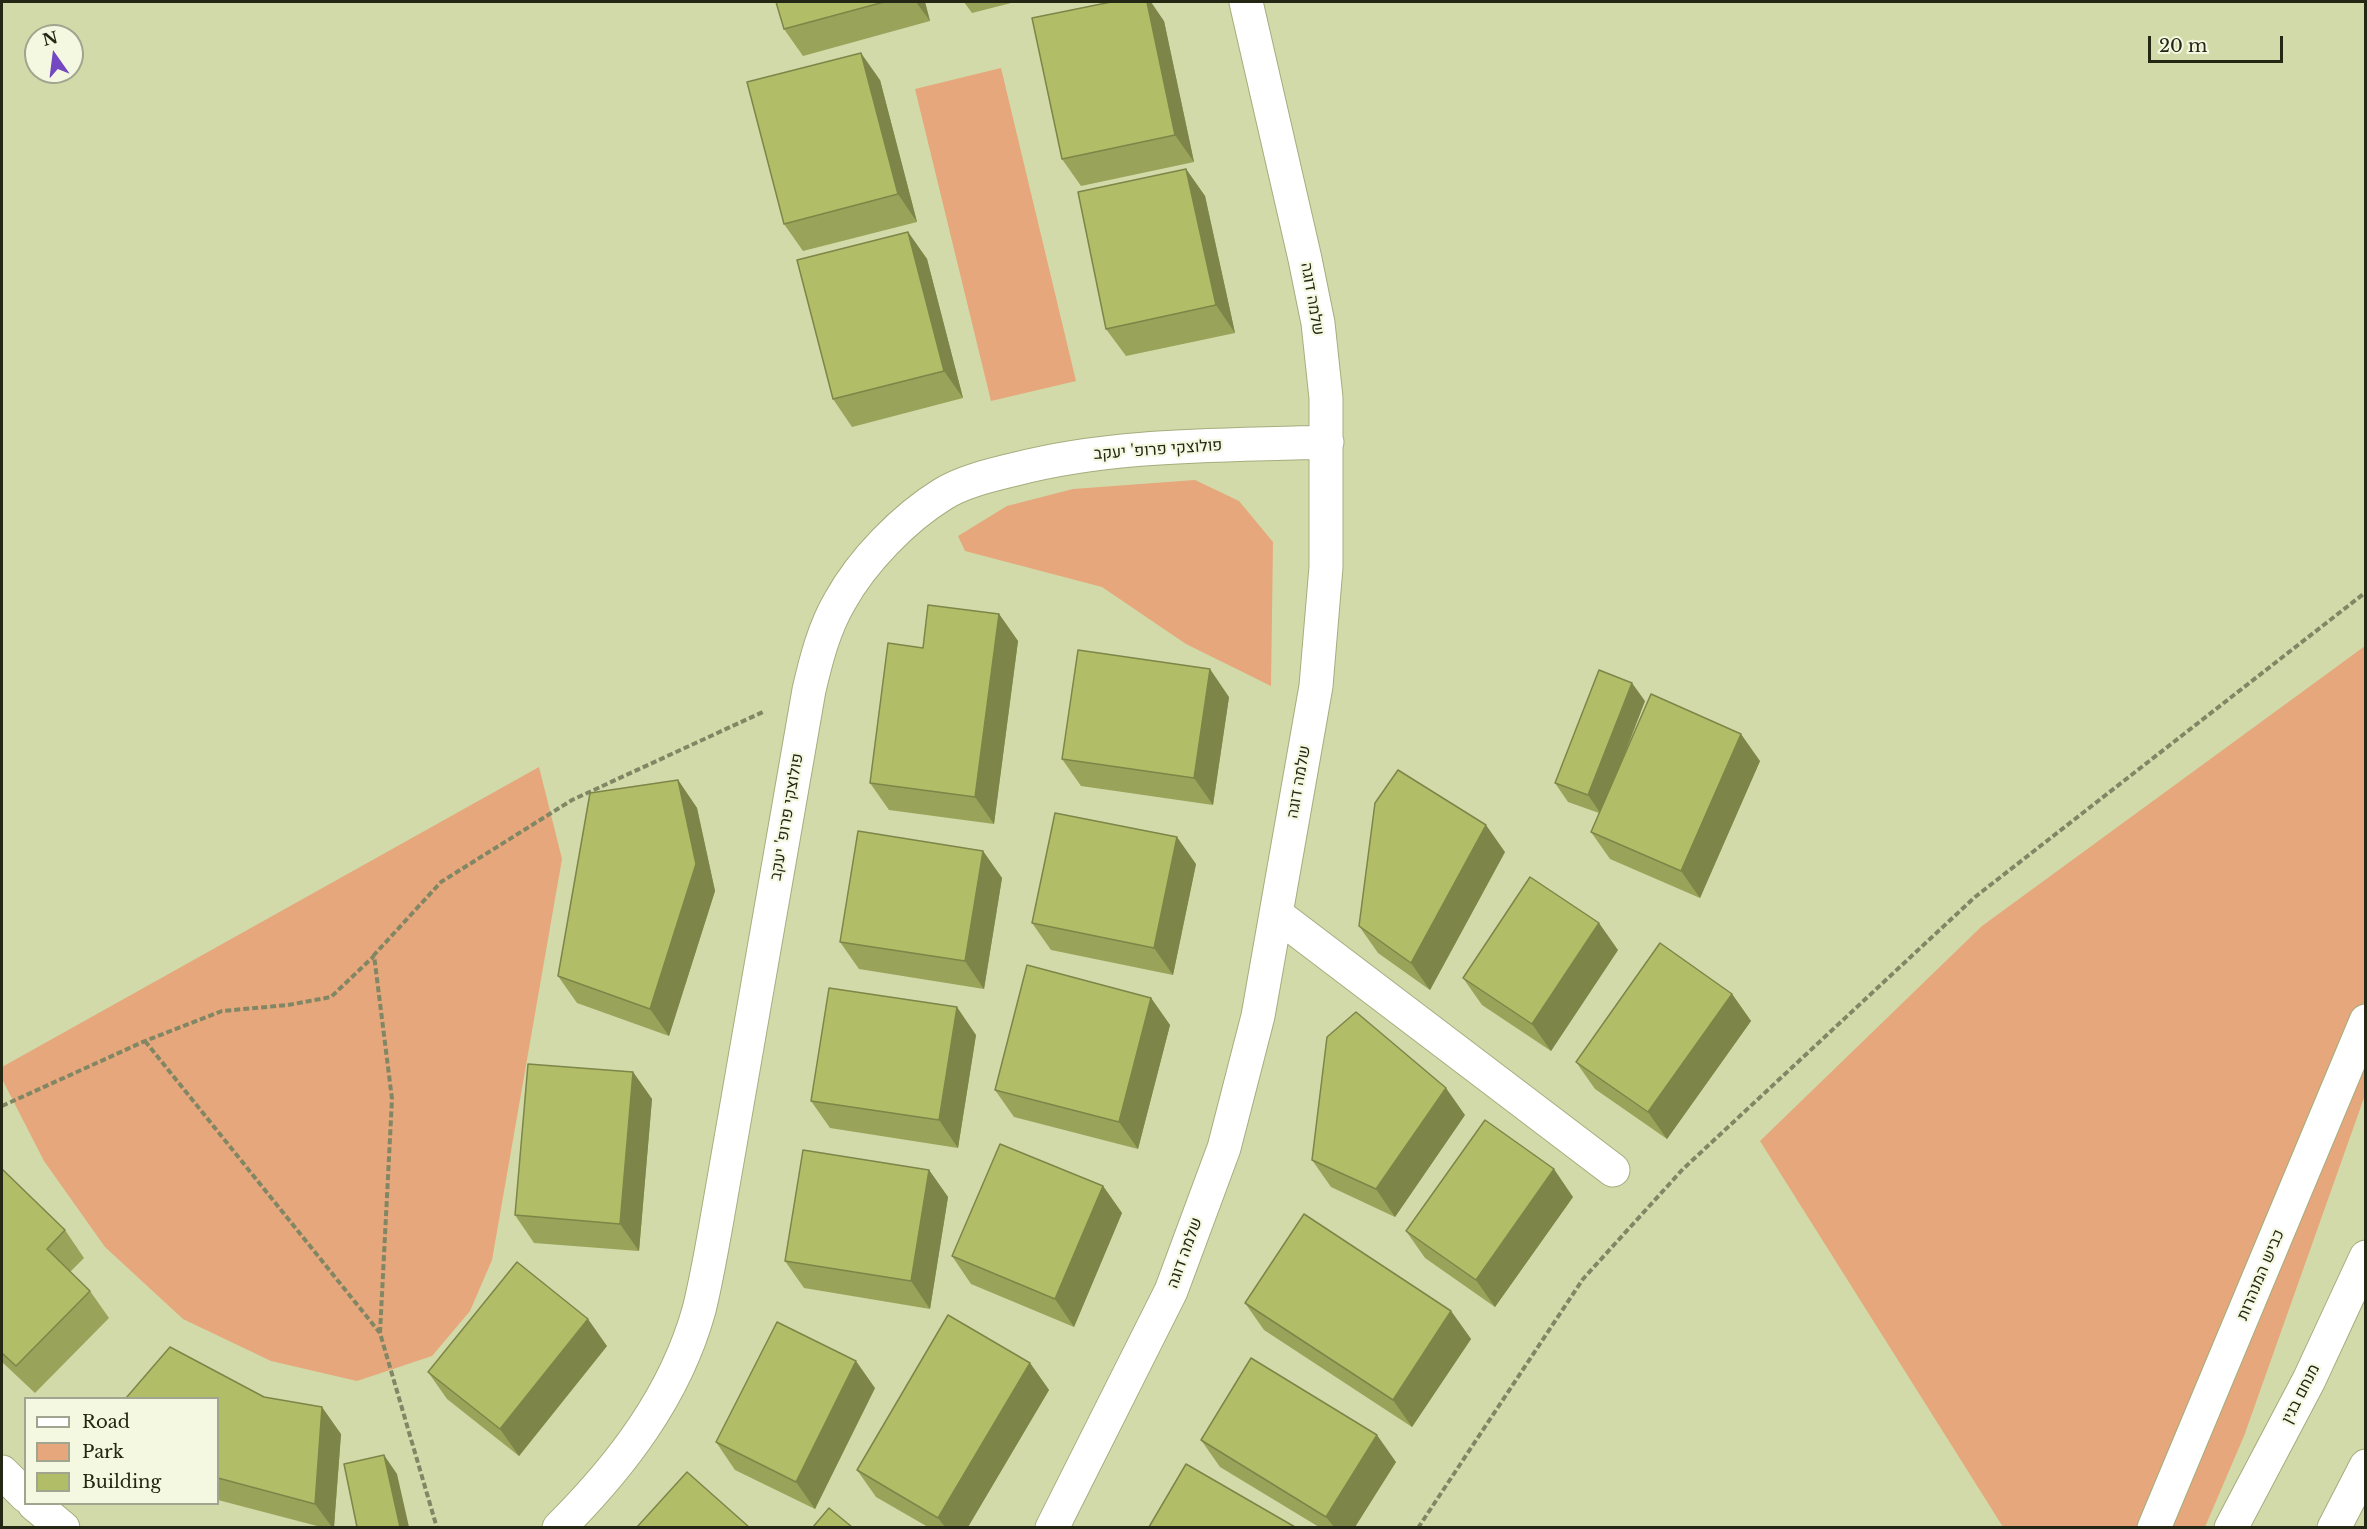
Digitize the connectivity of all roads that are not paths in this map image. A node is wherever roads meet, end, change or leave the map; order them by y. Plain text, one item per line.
1 (1246, 2) edge
2 (1327, 442) junction
3 (1276, 914) junction
4 (2366, 1021) edge
5 (1613, 1170) dead end
6 (2366, 1257) edge
7 (2366, 1466) edge
8 (2, 1472) edge
9 (24, 1494) edge
10 (36, 1505) edge
11 (63, 1527) edge
12 (559, 1527) edge
13 (1052, 1527) edge
14 (2154, 1527) edge
15 (2231, 1527) edge
16 (2334, 1527) edge

1 - 2 main road, שלמה דוגה
2 - 3 main road, שלמה דוגה
2 - 12 main road, פולוצקי פרופ' יעקב
3 - 5 main road
3 - 13 main road, שלמה דוגה
4 - 14 main road, כביש המנהרות
6 - 15 main road, מנחם בגין
7 - 16 main road
8 - 9 main road
10 - 11 main road

